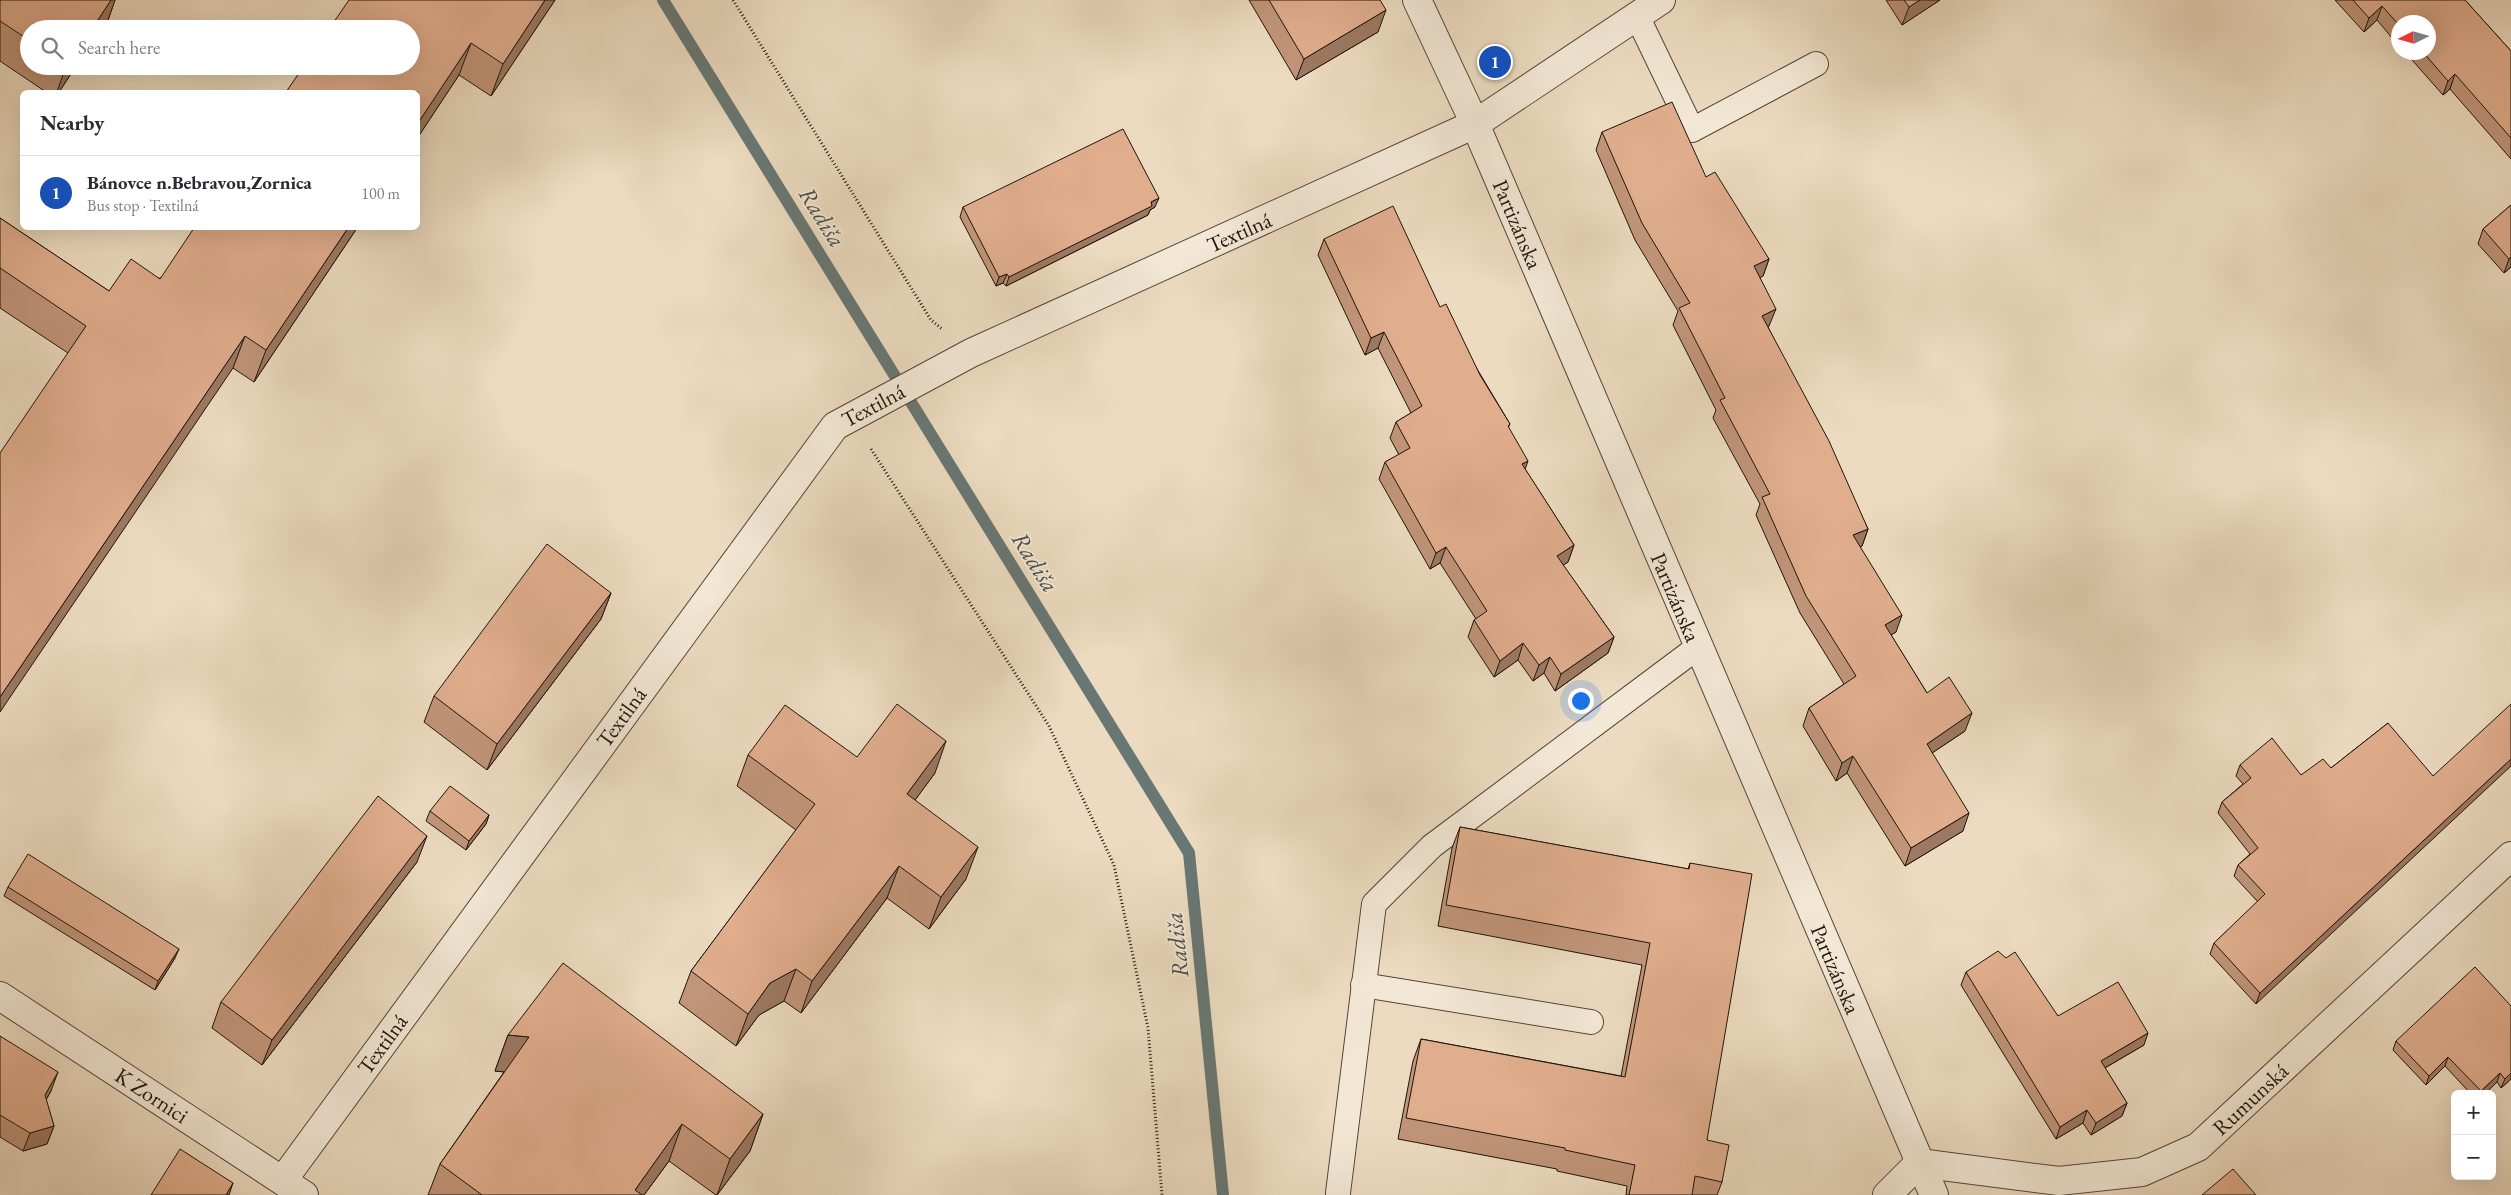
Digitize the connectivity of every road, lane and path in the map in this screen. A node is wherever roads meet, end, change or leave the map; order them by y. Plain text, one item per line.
1 (733, 0) edge
2 (1417, 0) edge
3 (1661, 0) edge
4 (1637, 16) junction
5 (1816, 64) dead end
6 (1475, 124) junction
7 (971, 353) junction
8 (843, 421) junction
9 (1698, 647) junction
10 (2511, 856) edge
11 (1364, 985) junction
12 (0, 996) edge
13 (1591, 1022) dead end
14 (1919, 1163) junction
15 (294, 1188) edge
16 (1338, 1193) dead end
17 (1162, 1195) edge
18 (1887, 1195) edge
19 (1934, 1195) edge

1 - 7 path
2 - 6 street, Partizánska
3 - 4 street, Textilná
4 - 5 lane
4 - 6 street, Textilná
6 - 7 street, Textilná
6 - 9 street, Partizánska
7 - 8 street, Textilná
8 - 15 street, Textilná
8 - 17 path
9 - 11 lane
9 - 14 street, Partizánska
10 - 14 street, Rumunská
11 - 13 lane
11 - 16 lane
12 - 15 street, K Zornici
14 - 18 street
14 - 19 street, Partizánska

